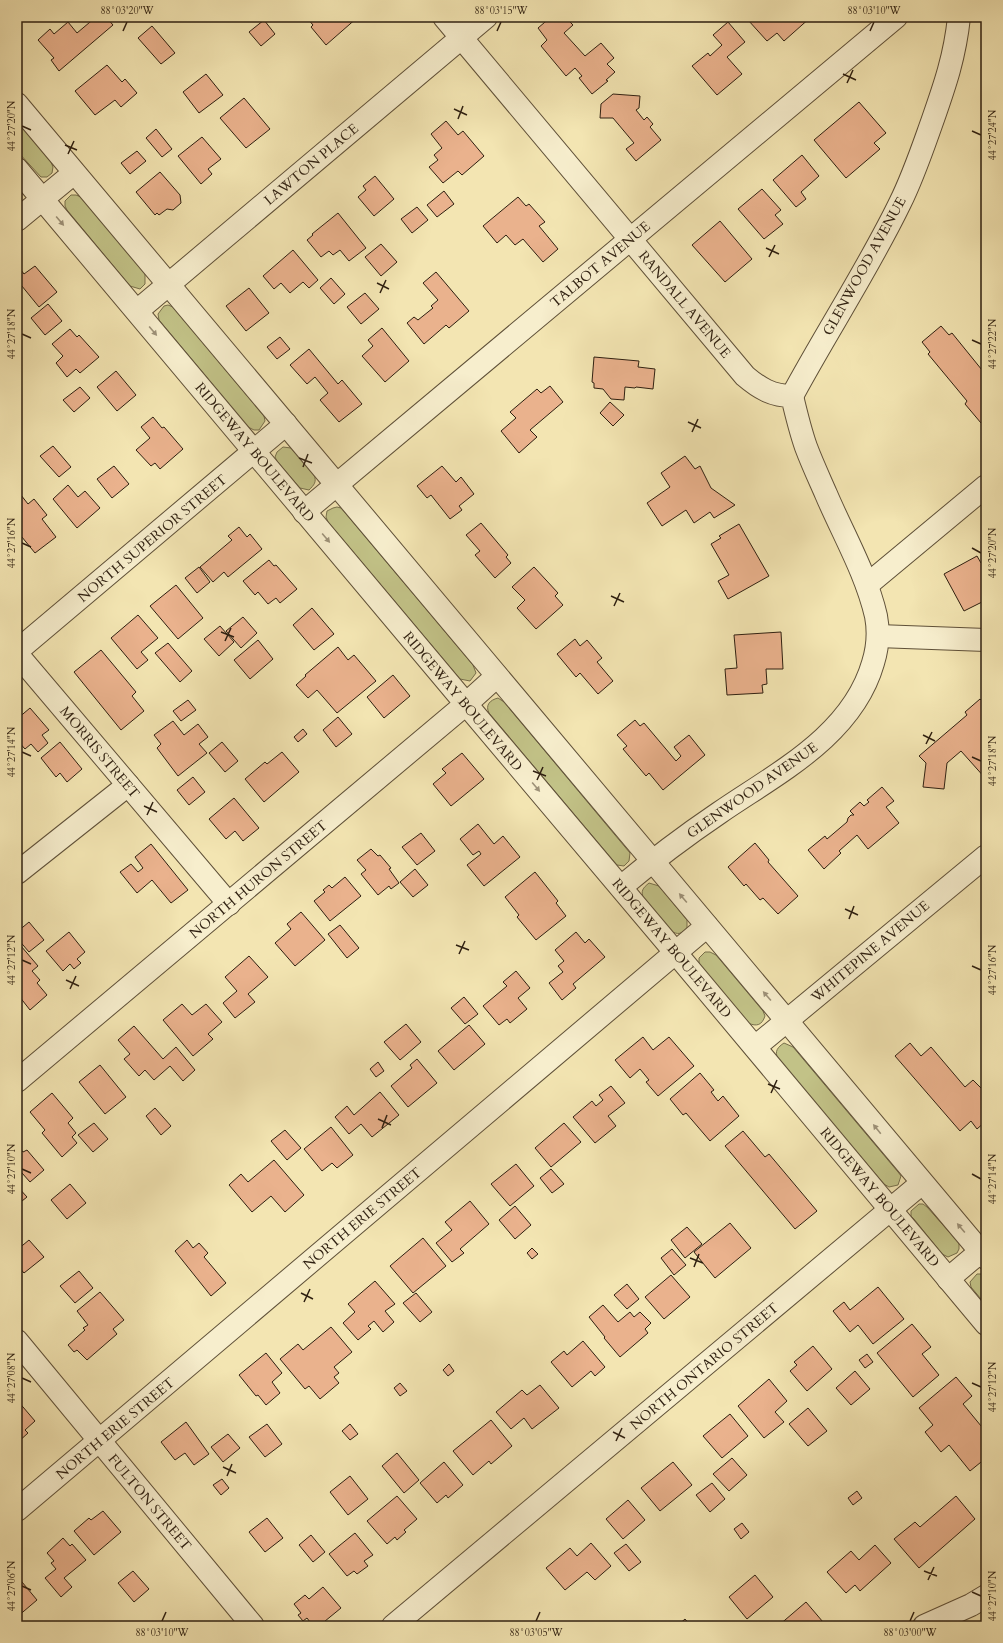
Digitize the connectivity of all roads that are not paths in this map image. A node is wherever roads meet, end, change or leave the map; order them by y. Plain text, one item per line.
1 (444, 17) edge
2 (486, 17) edge
3 (896, 17) edge
4 (959, 17) edge
5 (461, 38) junction
6 (17, 104) edge
7 (17, 170) edge
8 (74, 173) junction
9 (42, 200) junction
10 (17, 220) edge
11 (631, 239) junction
12 (169, 284) junction
13 (137, 311) junction
14 (792, 396) junction
15 (286, 424) junction
16 (254, 452) junction
17 (336, 485) junction
18 (986, 486) edge
19 (304, 512) junction
20 (867, 585) junction
21 (878, 636) junction
22 (986, 640) edge
23 (17, 651) edge
24 (17, 654) edge
25 (497, 676) junction
26 (466, 704) junction
27 (128, 785) junction
28 (986, 856) edge
29 (652, 861) junction
30 (17, 874) edge
31 (621, 887) junction
32 (229, 904) junction
33 (707, 926) junction
34 (675, 952) junction
35 (788, 1020) junction
36 (755, 1047) junction
37 (17, 1081) edge
38 (922, 1183) junction
39 (890, 1209) junction
40 (984, 1252) edge
41 (948, 1279) junction
42 (986, 1324) edge
43 (17, 1341) edge
44 (100, 1441) junction
45 (17, 1510) edge
46 (986, 1596) edge
47 (253, 1626) edge
48 (393, 1626) edge
49 (924, 1626) edge

1 - 5 street, RANDALL AVENUE
2 - 5 street, LAWTON PLACE
3 - 11 street, TALBOT AVENUE
4 - 14 street, GLENWOOD AVENUE
5 - 11 street, RANDALL AVENUE
5 - 12 street, LAWTON PLACE
6 - 8 street
7 - 9 street, RIDGEWAY BOULEVARD
8 - 9 street
8 - 12 street
9 - 10 street
9 -> 13 street, RIDGEWAY BOULEVARD
11 - 14 street, RANDALL AVENUE
11 - 17 street, TALBOT AVENUE
12 - 13 street, LAWTON PLACE
12 - 15 street
13 -> 16 street, RIDGEWAY BOULEVARD
14 - 20 street
15 - 16 street, NORTH SUPERIOR STREET
15 - 17 street
16 - 19 street, RIDGEWAY BOULEVARD
16 - 23 street, NORTH SUPERIOR STREET
17 - 19 street, TALBOT AVENUE
17 - 25 street
18 - 20 street
19 -> 26 street, RIDGEWAY BOULEVARD
20 - 21 street, GLENWOOD AVENUE
21 - 22 street
21 - 29 street, GLENWOOD AVENUE
24 - 27 street, MORRIS STREET
25 - 26 street, NORTH HURON STREET
25 - 29 street
26 -> 31 street, RIDGEWAY BOULEVARD
26 - 32 street, NORTH HURON STREET
27 - 30 street
27 - 32 street, MORRIS STREET
28 - 35 street, WHITEPINE AVENUE
29 - 31 street, GLENWOOD AVENUE
33 -> 29 street
31 - 34 street, RIDGEWAY BOULEVARD
32 - 37 street, NORTH HURON STREET
33 - 34 street, NORTH ERIE STREET
35 -> 33 street
34 - 36 street, RIDGEWAY BOULEVARD
34 - 44 street, NORTH ERIE STREET
35 - 36 street, WHITEPINE AVENUE
38 -> 35 street
36 - 39 street, RIDGEWAY BOULEVARD
38 - 39 street, NORTH ONTARIO STREET
40 -> 38 street
39 - 41 street, RIDGEWAY BOULEVARD
39 - 48 street, NORTH ONTARIO STREET
40 - 41 street
41 - 42 street, RIDGEWAY BOULEVARD
43 - 44 street, FULTON STREET
44 - 45 street, NORTH ERIE STREET
44 - 47 street, FULTON STREET
46 - 49 street

